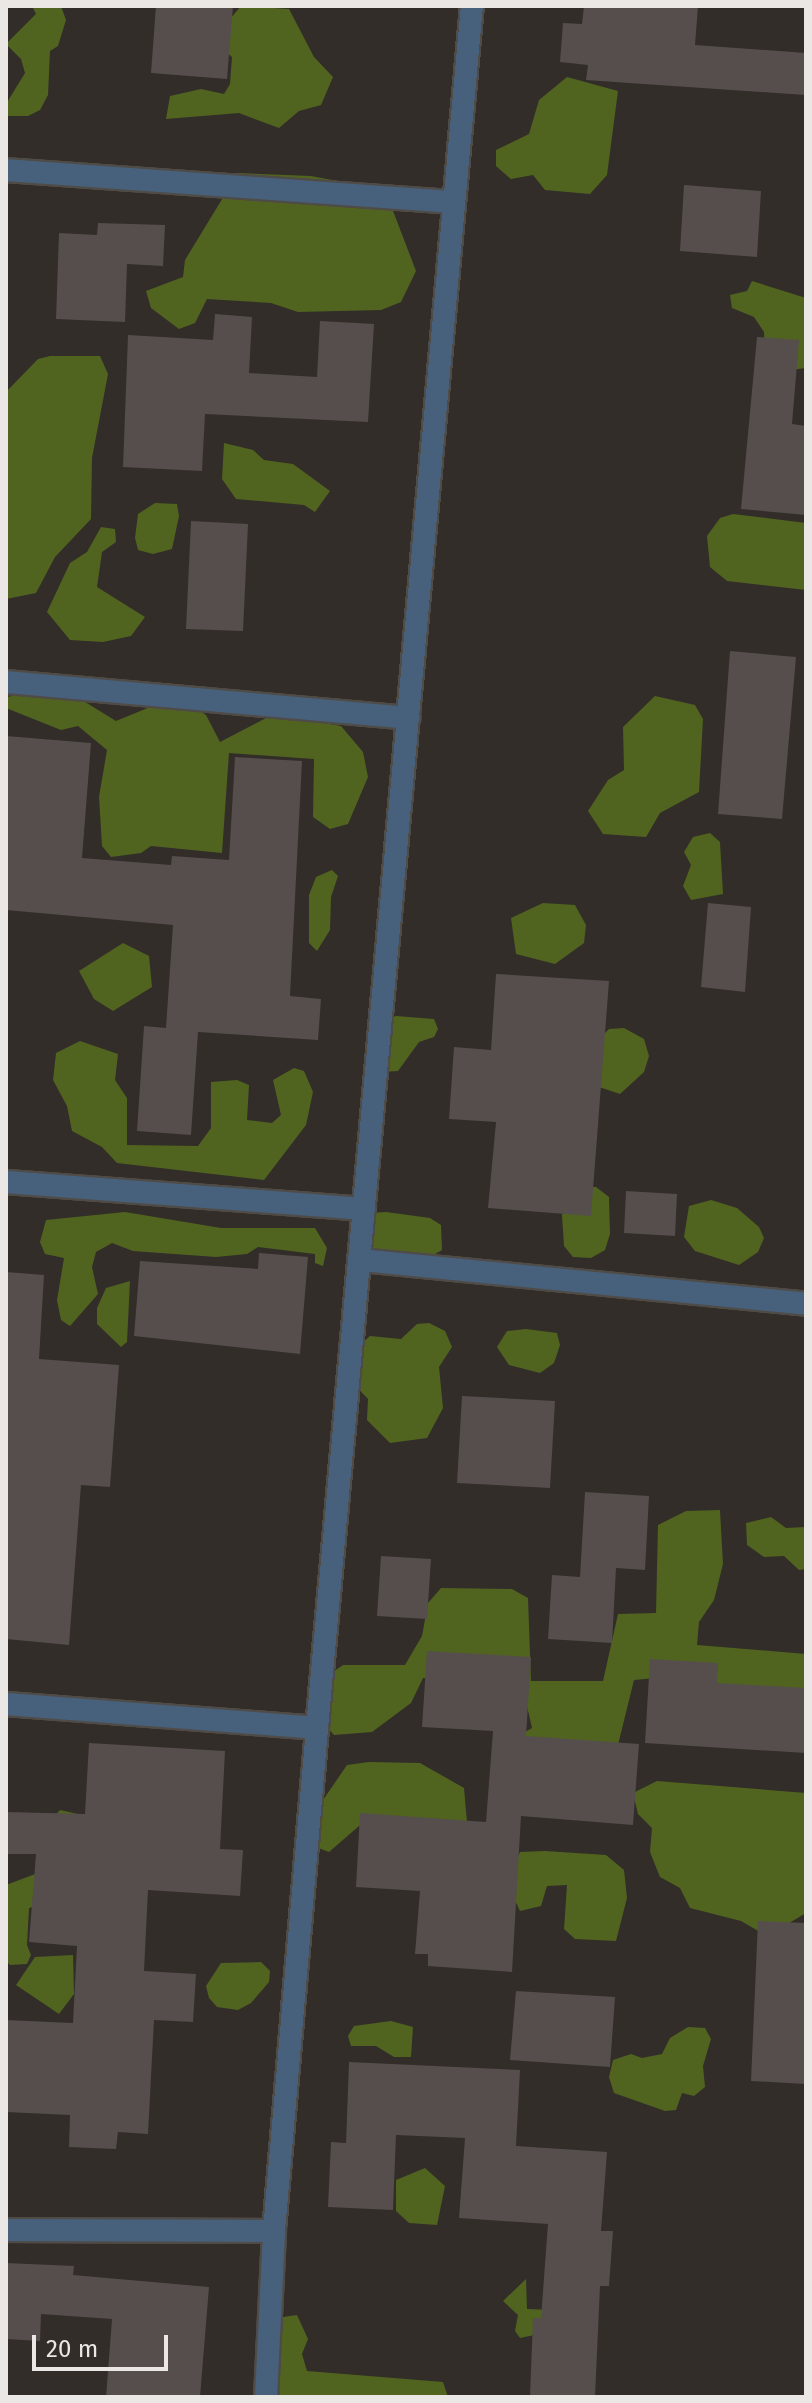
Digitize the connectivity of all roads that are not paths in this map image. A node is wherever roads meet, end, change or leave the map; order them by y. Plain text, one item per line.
1 (472, 6) edge
2 (6, 170) edge
3 (454, 202) junction
4 (6, 682) edge
5 (408, 718) junction
6 (6, 1182) edge
7 (364, 1209) junction
8 (360, 1260) junction
9 (806, 1304) edge
10 (6, 1704) edge
11 (317, 1728) junction
12 (6, 2230) edge
13 (274, 2231) junction
14 (266, 2397) edge

1 - 3 street
2 - 3 street
3 - 5 street
4 - 5 street
5 - 7 street
6 - 7 street
7 - 8 street
8 - 9 street
8 - 11 street
10 - 11 street
11 - 13 street
12 - 13 street
13 - 14 street

